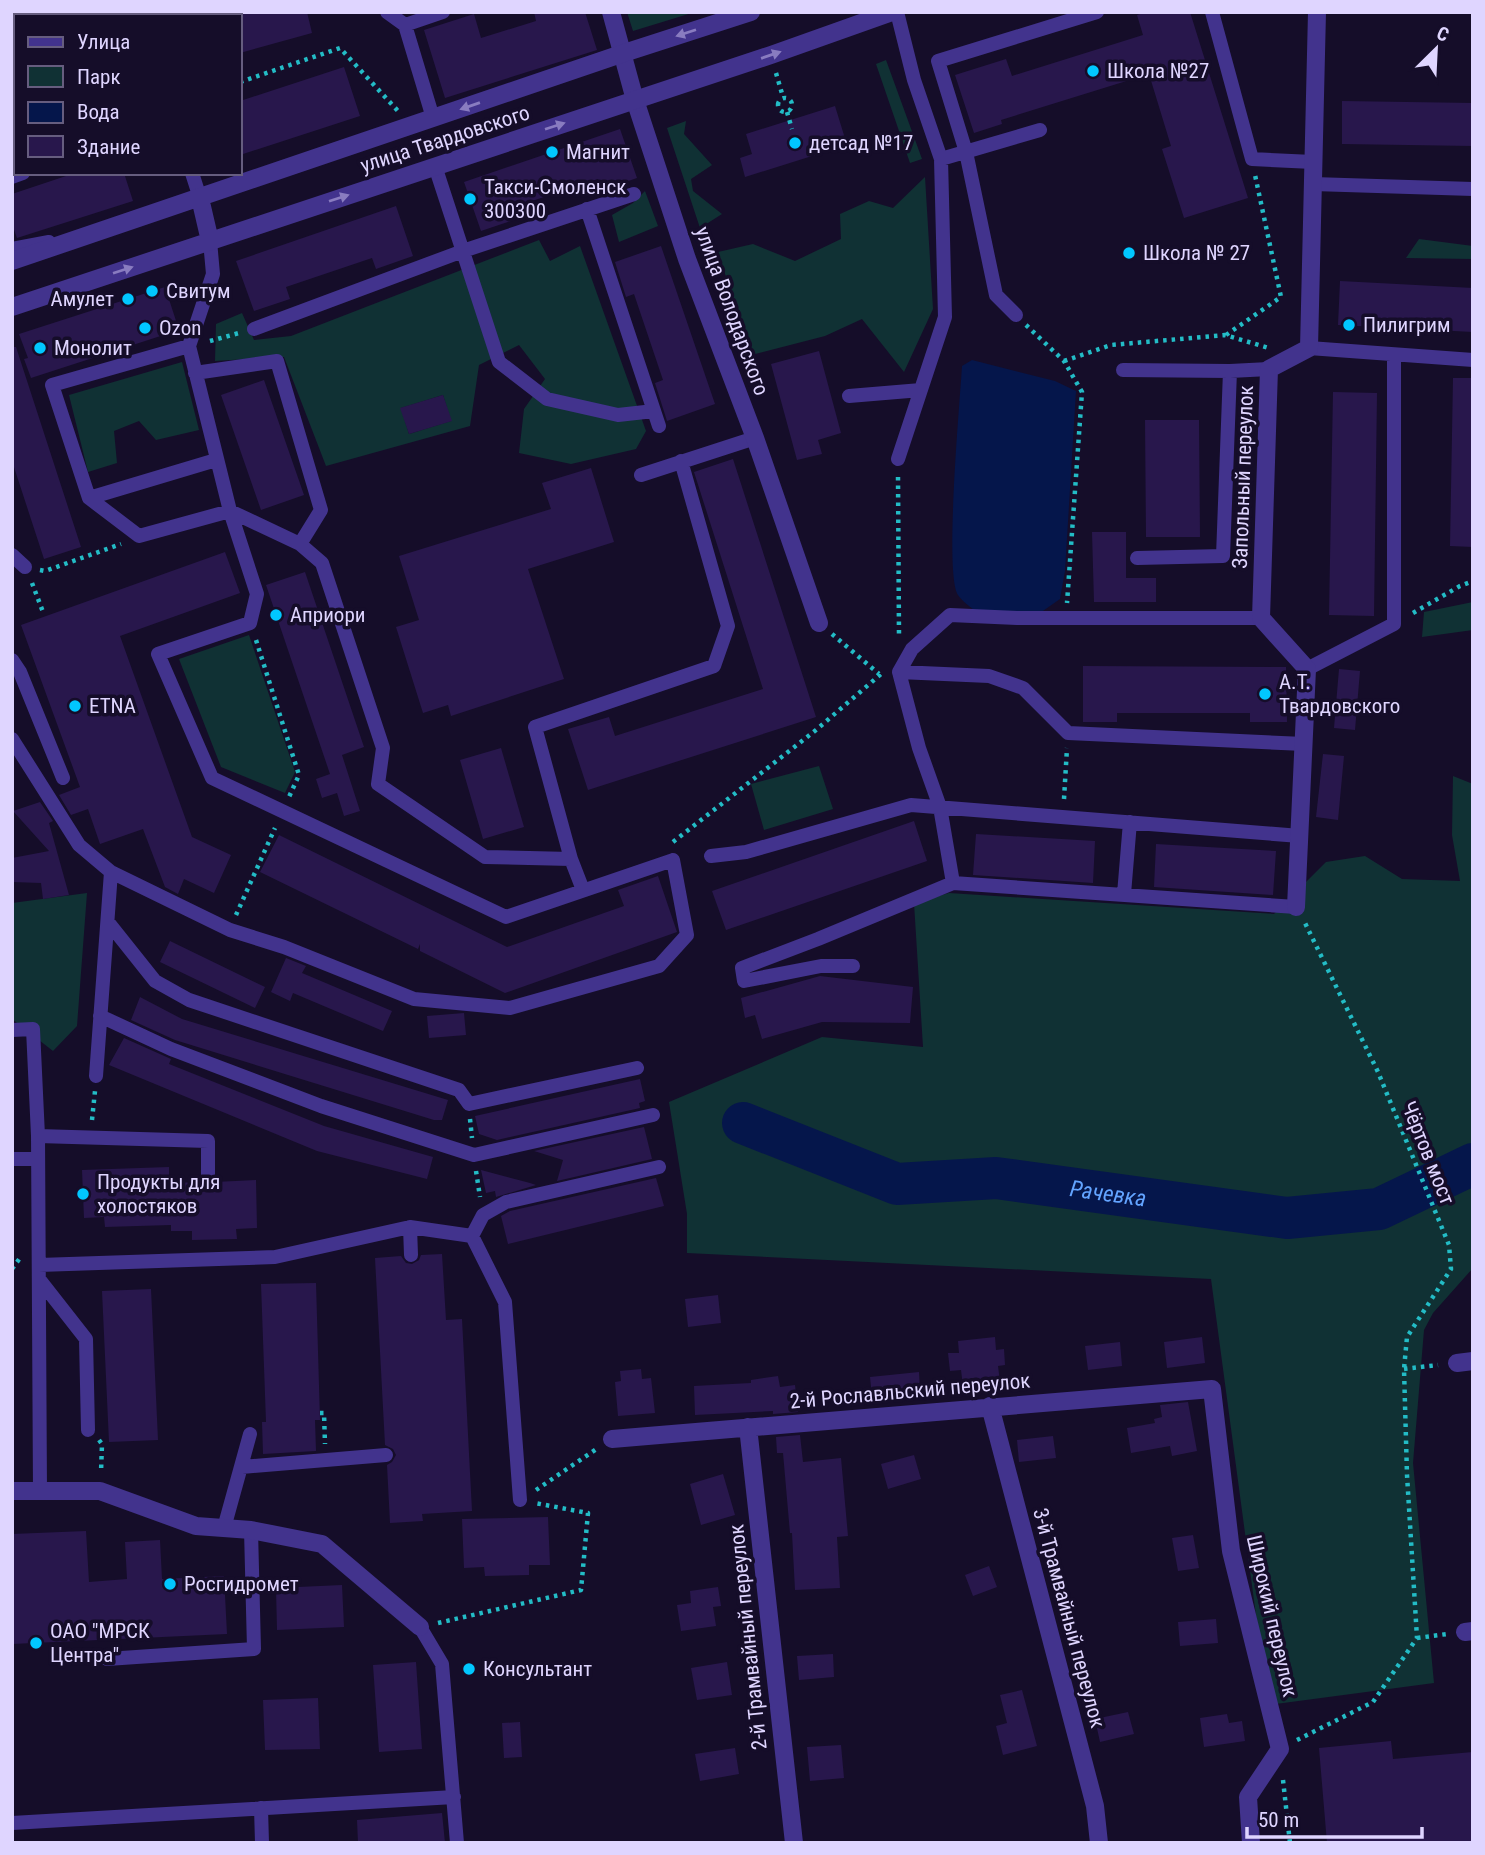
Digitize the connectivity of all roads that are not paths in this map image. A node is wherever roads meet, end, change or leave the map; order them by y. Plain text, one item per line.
1 (387, 12) edge
2 (443, 12) edge
3 (611, 12) edge
4 (751, 12) edge
5 (894, 12) edge
6 (1097, 12) edge
7 (1212, 12) edge
8 (1317, 12) edge
9 (405, 24) junction
10 (624, 53) junction
11 (635, 100) junction
12 (433, 118) junction
13 (1040, 130) dead end
14 (967, 152) junction
15 (941, 159) junction
16 (1313, 162) junction
17 (435, 166) junction
18 (193, 175) edge
19 (1313, 184) junction
20 (1473, 189) edge
21 (634, 194) dead end
22 (200, 198) junction
23 (587, 209) junction
24 (91, 234) junction
25 (210, 241) junction
26 (12, 249) edge
27 (463, 251) junction
28 (12, 261) edge
29 (12, 307) edge
30 (1016, 315) road end
31 (254, 329) road end
32 (189, 346) junction
33 (1309, 348) junction
34 (1394, 356) junction
35 (1473, 360) edge
36 (1269, 369) junction
37 (1123, 370) dead end
38 (1230, 371) junction
39 (195, 373) junction
40 (921, 390) junction
41 (849, 396) dead end
42 (755, 438) junction
43 (898, 459) road end
44 (216, 460) junction
45 (681, 461) junction
46 (641, 475) dead end
47 (89, 498) junction
48 (230, 511) junction
49 (300, 544) junction
50 (12, 555) edge
51 (1137, 558) dead end
52 (25, 567) road end
53 (1261, 618) junction
54 (819, 624) road end
55 (12, 660) edge
56 (1307, 669) junction
57 (899, 672) junction
58 (12, 739) edge
59 (1304, 744) junction
60 (62, 778) dead end
61 (940, 807) junction
62 (1130, 822) junction
63 (1300, 836) junction
64 (711, 856) dead end
65 (570, 859) junction
66 (111, 872) junction
67 (953, 883) junction
68 (583, 890) junction
69 (1124, 894) junction
70 (1296, 907) joint
71 (108, 922) junction
72 (853, 966) dead end
73 (100, 1016) junction
74 (12, 1030) edge
75 (637, 1068) dead end
76 (96, 1076) road end
77 (653, 1115) dead end
78 (38, 1136) junction
79 (12, 1159) edge
80 (38, 1159) junction
81 (659, 1167) dead end
82 (208, 1175) dead end
83 (410, 1227) junction
84 (472, 1236) junction
85 (411, 1255) dead end
86 (39, 1272) junction
87 (1212, 1389) joint
88 (990, 1406) junction
89 (748, 1427) junction
90 (89, 1430) dead end
91 (250, 1434) dead end
92 (612, 1439) road end
93 (386, 1454) dead end
94 (242, 1467) junction
95 (12, 1491) edge
96 (40, 1491) junction
97 (520, 1500) road end
98 (224, 1528) junction
99 (251, 1531) junction
100 (420, 1627) joint
101 (107, 1659) dead end
102 (454, 1797) junction
103 (261, 1808) junction
104 (12, 1822) edge
105 (262, 1843) edge
106 (457, 1843) edge
107 (794, 1843) edge
108 (1100, 1843) edge
109 (1251, 1843) edge

1 - 9 lane
2 - 9 lane
3 - 10 street, улица Володарского
4 -> 10 street, улица Твардовского
11 -> 5 street, улица Твардовского
5 - 15 lane
6 - 14 lane
7 - 16 lane
8 - 16 street
9 - 12 lane
10 - 11 street, улица Володарского
10 -> 12 street, улица Твардовского
17 -> 11 street, улица Твардовского
11 - 42 street, улица Володарского
12 - 22 street, улица Твардовского
13 - 14 lane
14 - 15 lane
14 - 30 lane
15 - 40 lane
16 - 19 street
25 -> 17 street, улица Твардовского
17 - 27 lane
18 - 22 lane
19 - 20 lane
19 - 33 street
21 - 23 lane
22 - 24 street, улица Твардовского
22 - 25 street
23 - 27 lane
23 - 27 lane
24 - 26 lane
24 - 28 street, улица Твардовского
29 -> 25 street, улица Твардовского
25 - 32 lane
27 - 31 lane
32 - 39 lane
32 - 47 lane
33 - 34 lane
33 - 36 street, Запольный переулок
34 - 35 lane
34 - 56 lane
36 - 38 lane
36 - 53 street, Запольный переулок
37 - 38 lane
38 - 51 lane
39 - 44 lane
39 - 49 lane
40 - 41 lane
40 - 43 lane
42 - 45 lane
42 - 54 street, улица Володарского
44 - 47 lane
44 - 48 lane
45 - 46 lane
45 - 65 lane
47 - 48 lane
48 - 49 lane
48 - 68 lane
49 - 65 lane
50 - 52 lane
53 - 56 street
53 - 57 lane
55 - 60 lane
56 - 59 street
57 - 59 lane
57 - 61 lane
58 - 66 lane
59 - 63 street
61 - 62 lane
61 - 64 lane
61 - 67 lane
62 - 63 lane
62 - 69 lane
63 - 70 street
65 - 68 lane
66 - 68 lane
66 - 71 lane
67 - 69 lane
67 - 72 lane
69 - 70 lane
71 - 73 lane
71 - 75 lane
73 - 76 lane
73 - 77 lane
74 - 78 lane
78 - 80 lane
78 - 82 lane
79 - 80 lane
80 - 86 lane
81 - 84 lane
83 - 84 lane
83 - 85 lane
83 - 86 lane
84 - 97 lane
86 - 90 lane
86 - 96 lane
87 - 88 street, 2-й Рославльский переулок
87 - 109 street, Широкий переулок
88 - 89 street, 2-й Рославльский переулок
88 - 108 street, 3-й Трамвайный переулок
89 - 92 street, 2-й Рославльский переулок
89 - 107 street, 2-й Трамвайный переулок
91 - 94 lane
93 - 94 lane
94 - 98 lane
95 - 96 street
96 - 98 street
98 - 99 street
99 - 100 street
99 - 101 lane
100 - 102 lane
102 - 103 lane
102 - 106 lane
103 - 104 lane
103 - 105 lane

